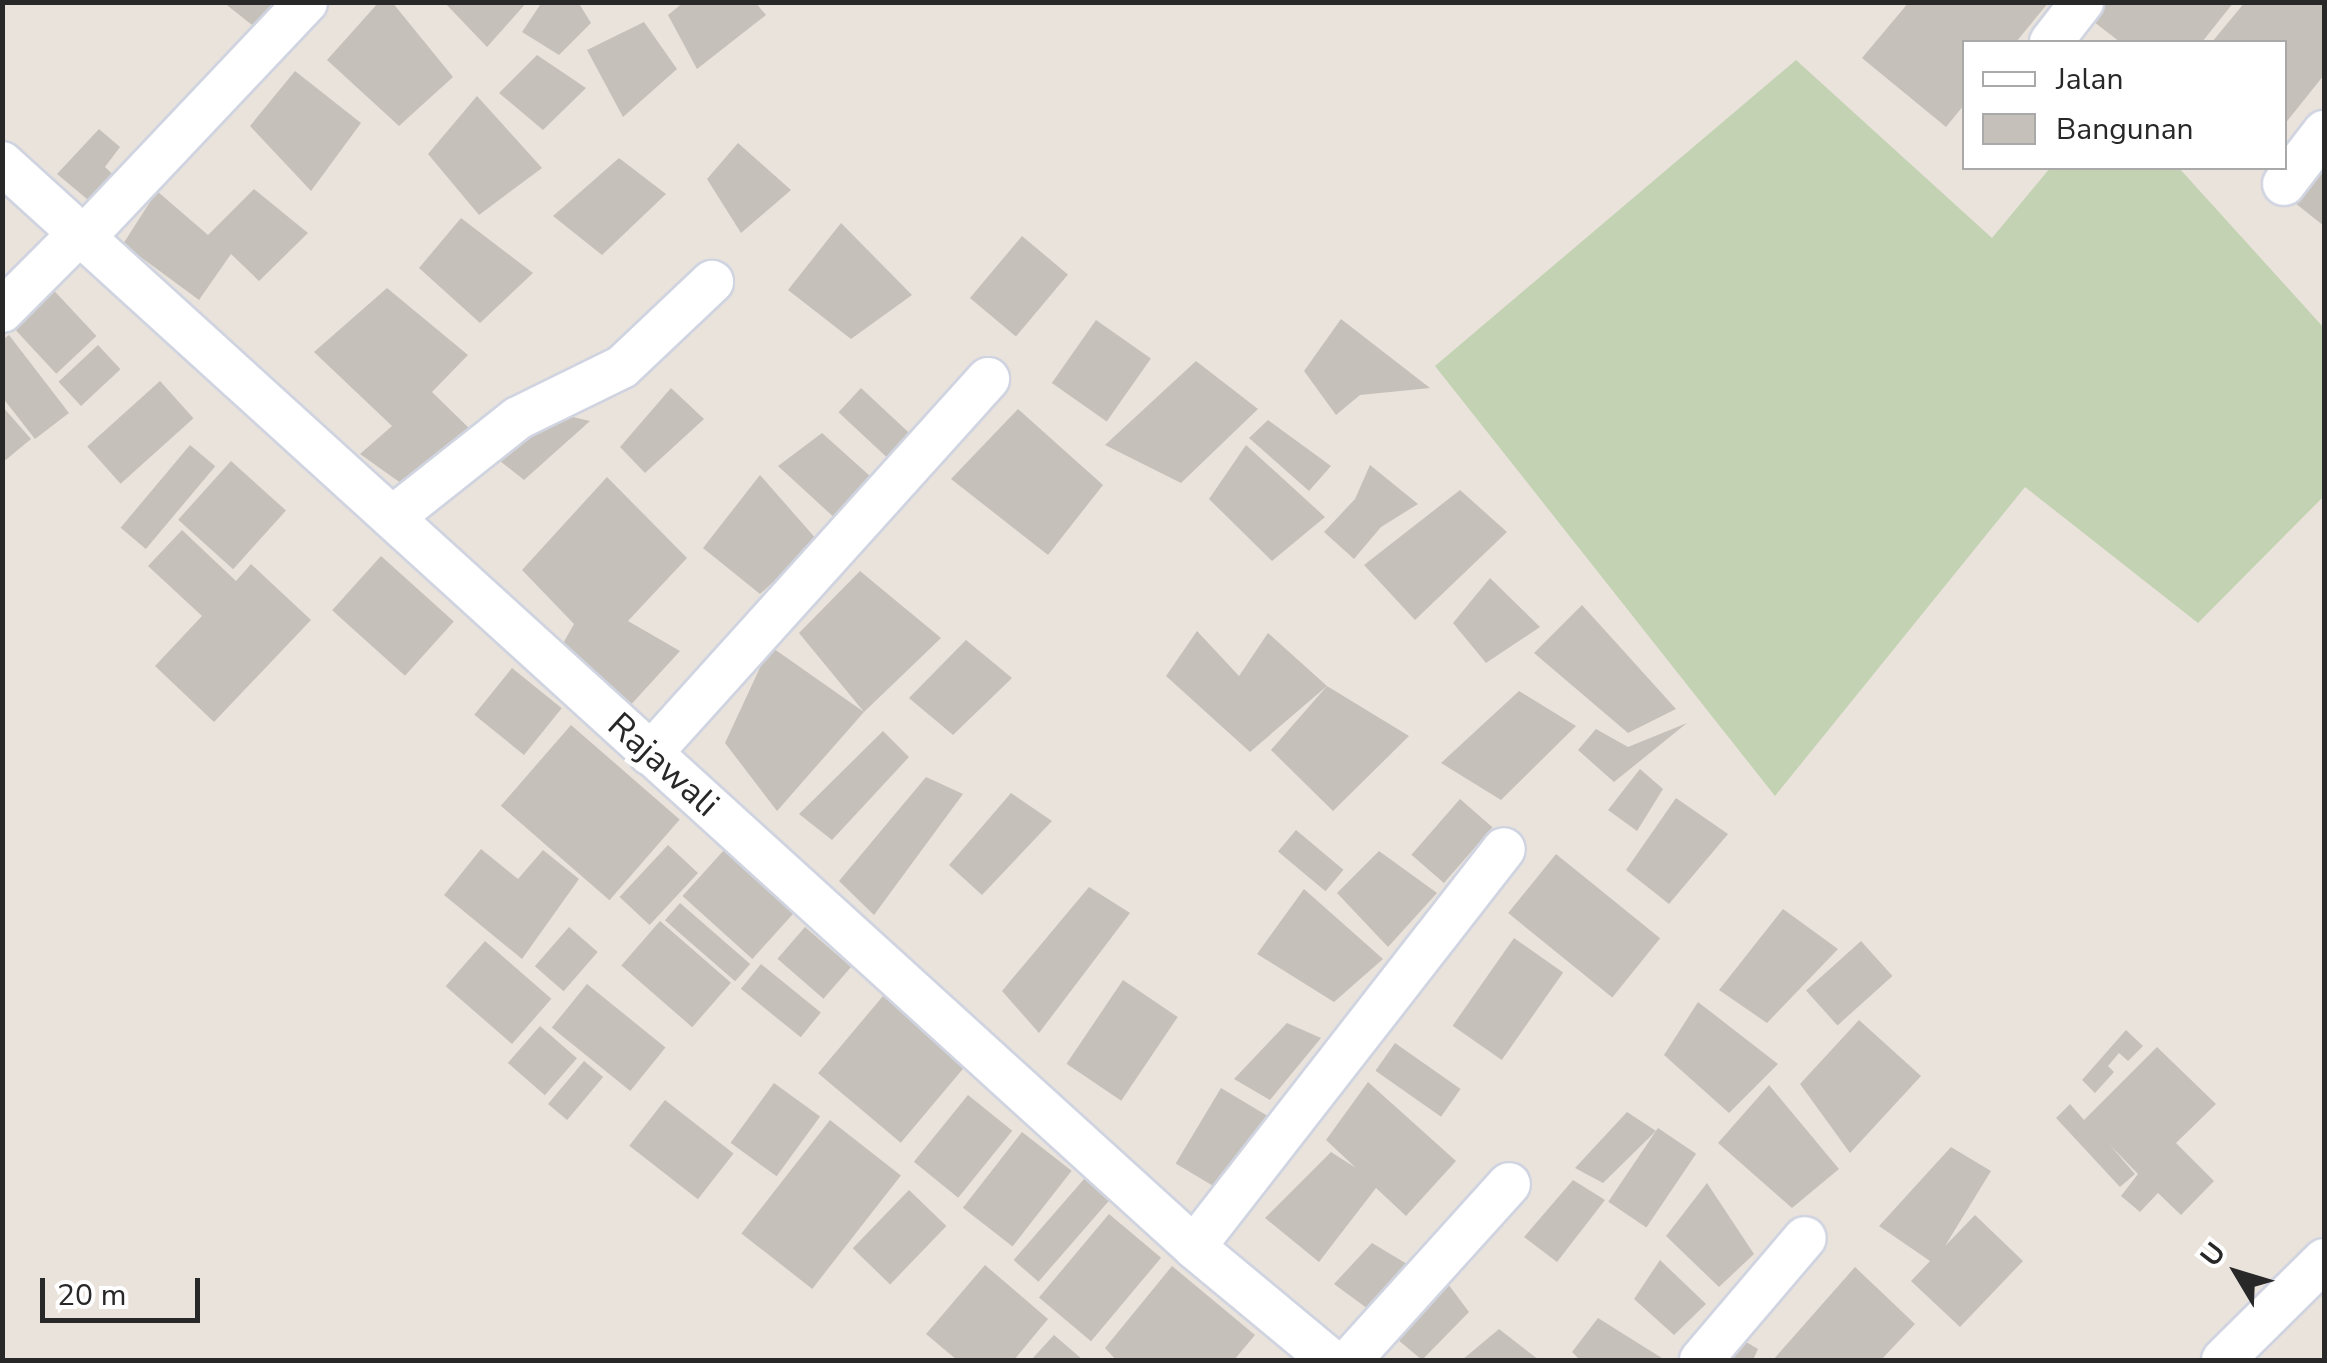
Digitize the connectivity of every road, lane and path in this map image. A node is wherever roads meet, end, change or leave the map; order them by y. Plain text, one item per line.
1 (306, 2) edge
2 (2082, 2) edge
3 (2053, 40) edge
4 (2324, 132) edge
5 (2, 163) edge
6 (2284, 184) dead end
7 (83, 234) junction
8 (712, 282) dead end
9 (2, 311) edge
10 (988, 379) dead end
11 (394, 517) junction
12 (650, 754) junction
13 (1504, 849) dead end
14 (1509, 1184) dead end
15 (1806, 1238) dead end
16 (1194, 1246) junction
17 (2324, 1260) edge
18 (1330, 1360) edge
19 (1350, 1360) edge
20 (1701, 1360) edge
21 (2223, 1360) edge

1 - 7 street
2 - 3 street
4 - 6 street
5 - 7 street, Rajawali
7 - 9 street
7 - 11 street, Rajawali
8 - 11 street
10 - 12 street
11 - 12 street, Rajawali
12 - 16 street, Rajawali
13 - 16 street
14 - 19 street
15 - 20 street
16 - 18 street, Rajawali
17 - 21 street

